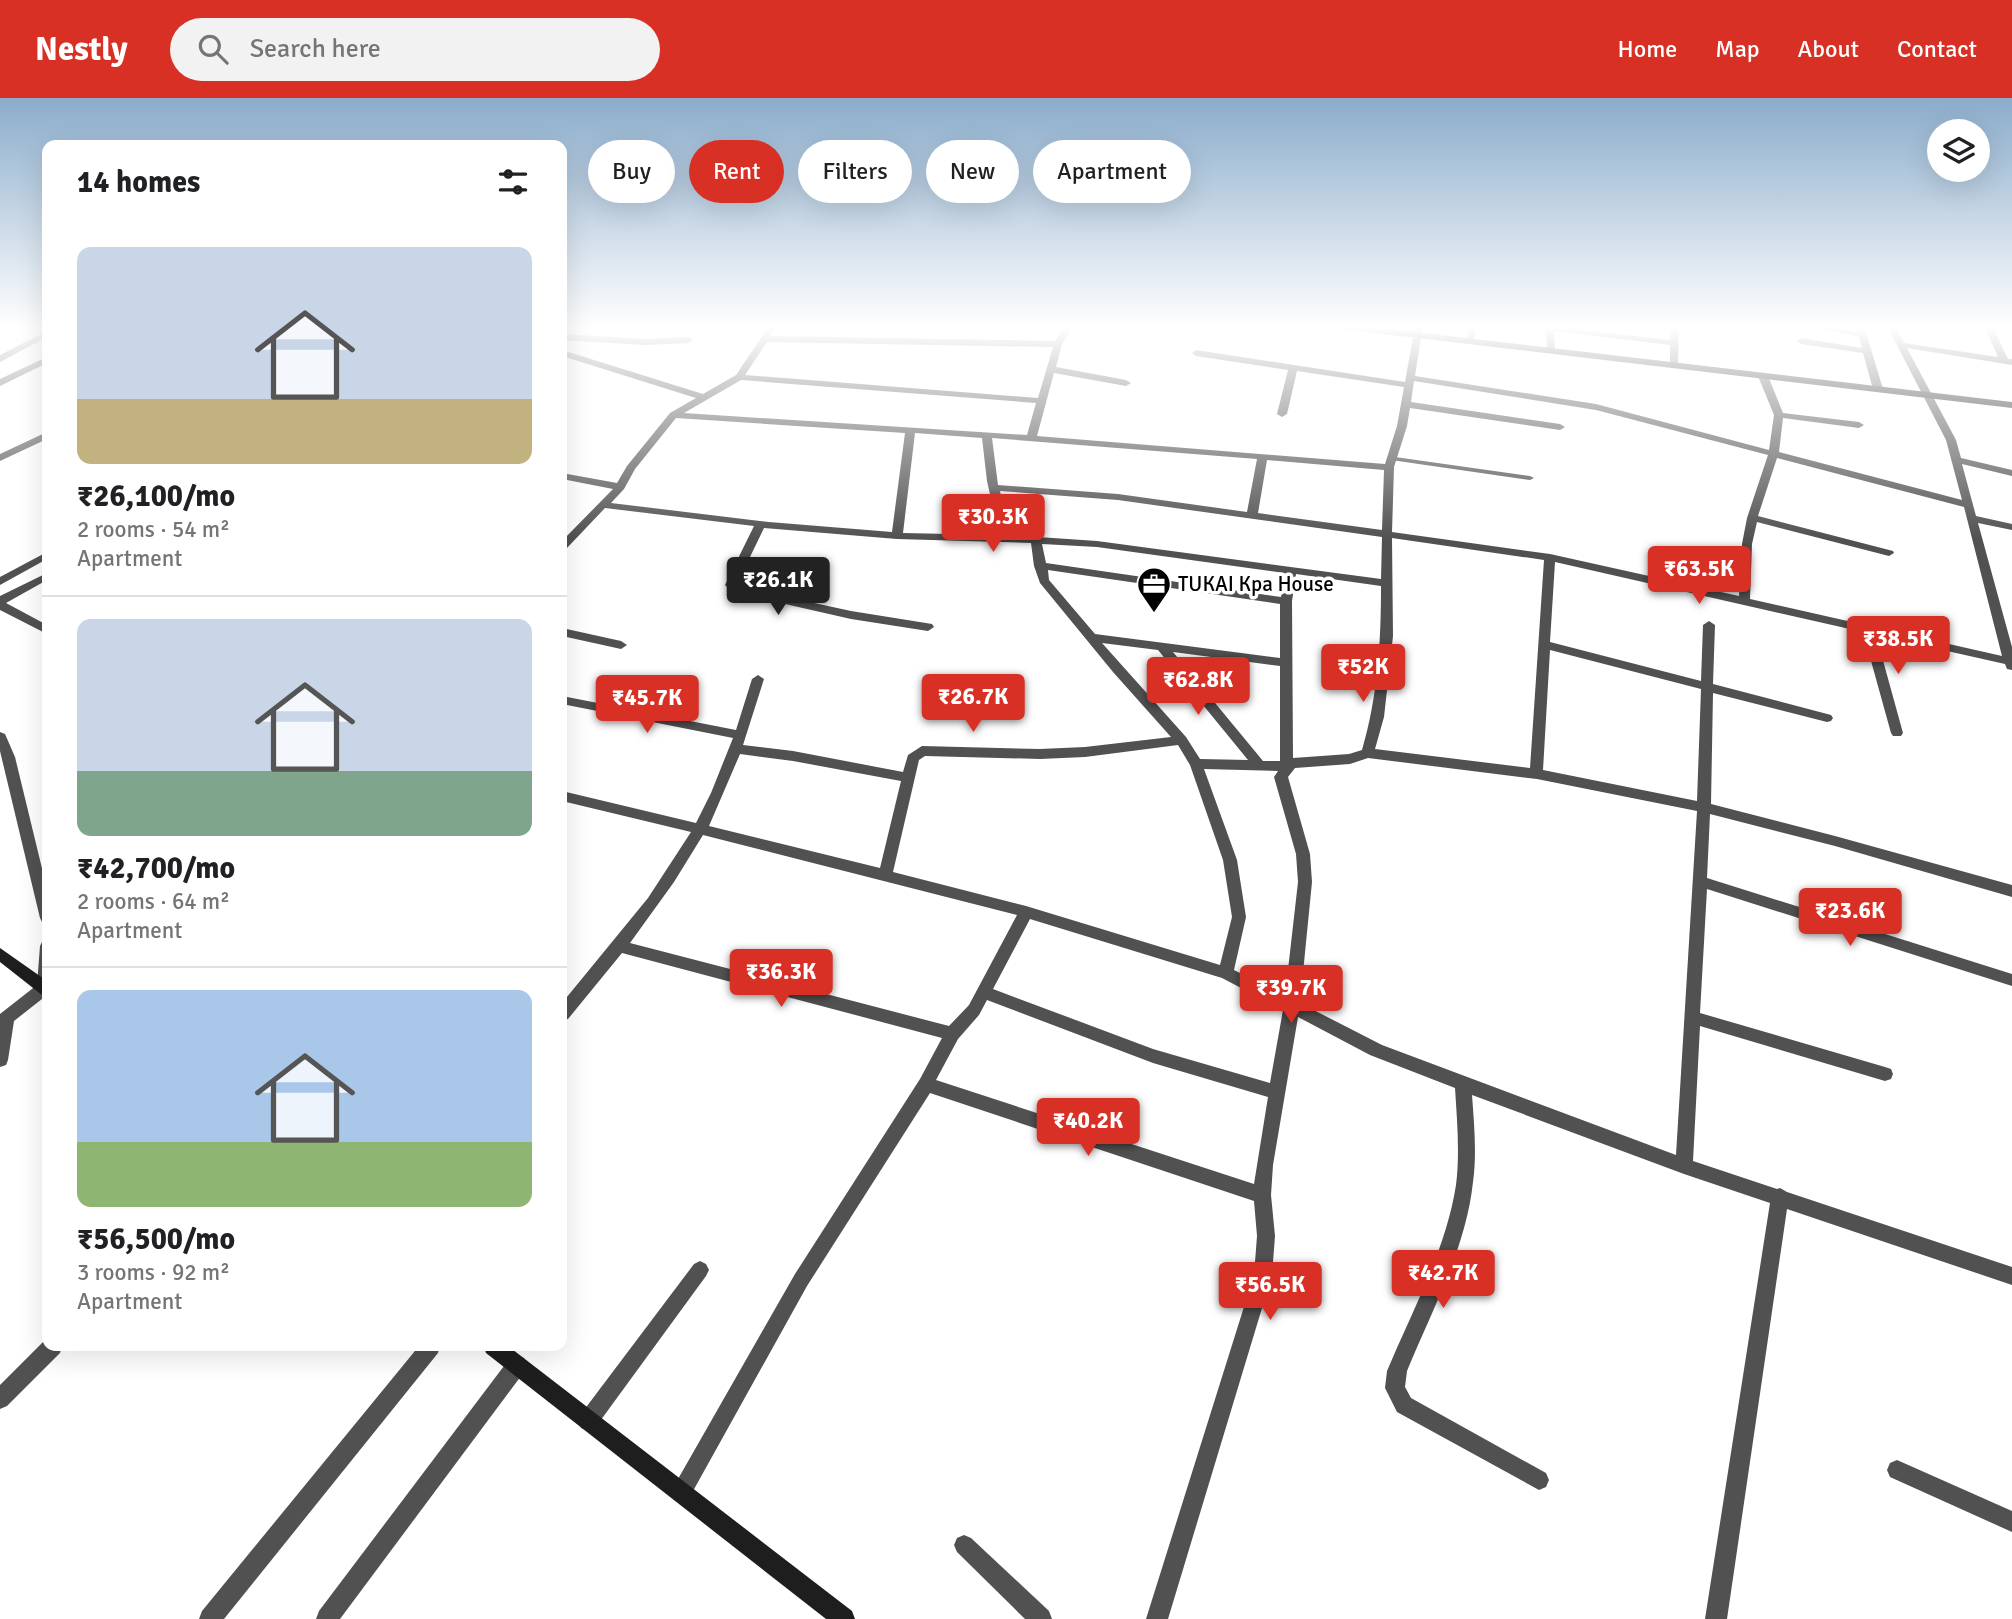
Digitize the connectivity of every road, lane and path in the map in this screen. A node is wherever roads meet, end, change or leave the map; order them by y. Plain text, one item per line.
1 (703, 397) edge
2 (991, 397) edge
3 (1042, 397) edge
4 (1286, 397) edge
5 (1406, 397) edge
6 (1524, 397) edge
7 (1772, 397) edge
8 (1929, 397) edge
9 (1945, 397) edge
10 (1041, 401) junction
11 (1405, 404) junction
12 (2012, 405) edge
13 (1282, 414) dead end
14 (673, 415) junction
15 (1779, 415) junction
16 (1859, 425) dead end
17 (1560, 427) dead end
18 (910, 431) junction
19 (986, 436) junction
20 (42, 437) edge
21 (1031, 438) junction
22 (1263, 456) junction
23 (1773, 456) junction
24 (0, 458) edge
25 (1956, 460) junction
26 (1390, 463) junction
27 (2012, 472) edge
28 (567, 477) edge
29 (1530, 478) dead end
30 (620, 487) junction
31 (994, 488) junction
32 (603, 505) junction
33 (1968, 505) junction
34 (1252, 515) junction
35 (1752, 518) junction
36 (1972, 519) junction
37 (760, 524) junction
38 (2012, 527) edge
39 (1389, 533) junction
40 (897, 536) junction
41 (1005, 538) junction
42 (1036, 539) junction
43 (567, 542) edge
44 (1889, 553) dead end
45 (1549, 557) junction
46 (42, 558) edge
47 (1040, 566) junction
48 (1291, 570) junction
49 (42, 579) edge
50 (0, 582) edge
51 (1386, 583) junction
52 (1744, 600) junction
53 (1286, 601) junction
54 (0, 602) edge
55 (1709, 625) dead end
56 (928, 626) dead end
57 (42, 627) edge
58 (1868, 628) junction
59 (567, 633) edge
60 (1093, 638) junction
61 (1543, 644) junction
62 (621, 645) dead end
63 (1161, 646) junction
64 (1287, 663) junction
65 (2011, 664) edge
66 (758, 680) dead end
67 (1706, 688) junction
68 (567, 701) edge
69 (1827, 718) dead end
70 (1897, 733) dead end
71 (0, 737) edge
72 (1181, 740) junction
73 (738, 742) junction
74 (1368, 753) junction
75 (1196, 764) junction
76 (1260, 766) junction
77 (1287, 766) junction
78 (1536, 774) junction
79 (908, 778) junction
80 (567, 797) edge
81 (1704, 807) junction
82 (700, 830) junction
83 (885, 876) junction
84 (1699, 881) junction
85 (2012, 891) edge
86 (42, 897) edge
87 (1026, 912) junction
88 (620, 946) junction
89 (0, 954) edge
90 (1226, 973) junction
91 (2012, 980) edge
92 (42, 986) edge
93 (42, 992) edge
94 (983, 992) junction
95 (1292, 1005) junction
96 (567, 1008) edge
97 (1692, 1017) junction
98 (4, 1020) edge
99 (952, 1034) junction
100 (0, 1060) edge
101 (1885, 1074) dead end
102 (926, 1084) junction
103 (1463, 1084) junction
104 (1276, 1092) junction
105 (1684, 1166) junction
106 (1262, 1195) junction
107 (1780, 1196) junction
108 (700, 1269) dead end
109 (2012, 1276) edge
110 (48, 1351) edge
111 (427, 1351) edge
112 (499, 1351) edge
113 (517, 1365) junction
114 (0, 1399) edge
115 (588, 1421) junction
116 (1897, 1470) dead end
117 (1539, 1480) dead end
118 (681, 1493) junction
119 (2012, 1522) edge
120 (964, 1545) dead end
121 (210, 1619) edge
122 (327, 1619) edge
123 (844, 1619) edge
124 (1041, 1619) edge
125 (1157, 1619) edge
126 (1716, 1619) edge

1 - 14 street
2 - 10 street
3 - 10 street
4 - 13 street
5 - 11 street
6 - 23 street
7 - 15 street
8 - 25 street
9 - 12 street
10 - 21 street
11 - 17 street
11 - 26 street
14 - 18 street
14 - 30 street
15 - 16 street
15 - 23 street
18 - 19 street
18 - 40 street
19 - 21 street
19 - 31 street
20 - 24 street
21 - 22 street
22 - 26 street
22 - 34 street
23 - 33 street
23 - 35 street
25 - 27 street
25 - 33 street
26 - 29 lane
26 - 39 street
28 - 30 street
30 - 32 street
31 - 34 street
31 - 41 street
32 - 37 street
32 - 43 street
33 - 36 street
34 - 39 street
35 - 44 street
35 - 52 street
36 - 38 street
36 - 65 street
37 - 40 street
37 - 56 street
39 - 45 street
39 - 51 street
40 - 41 street
41 - 42 street
42 - 47 street
42 - 48 street
45 - 52 street
45 - 61 street
46 - 50 street
47 - 53 street
47 - 60 street
48 - 51 street
48 - 53 street
49 - 54 street
51 - 74 street
52 - 58 street
53 - 64 street
54 - 57 street
55 - 67 street
58 - 65 street
58 - 70 street
59 - 62 street
60 - 63 street
60 - 72 street
61 - 67 street
61 - 78 street
63 - 64 street
63 - 76 street
64 - 77 street
66 - 73 street
67 - 69 street
67 - 81 street
68 - 73 street
71 - 86 street
72 - 75 street
72 - 79 street
73 - 79 street
73 - 82 street
74 - 77 street
74 - 78 street
75 - 76 street
75 - 90 street
76 - 77 street
77 - 95 street
78 - 81 street
79 - 83 street
80 - 82 street
81 - 84 street
81 - 85 street
82 - 83 street
82 - 88 street
83 - 87 street
84 - 91 street
84 - 97 street
87 - 90 street
87 - 94 street
88 - 96 street
88 - 99 street
89 - 92 street
90 - 95 street
93 - 98 street
94 - 99 street
94 - 104 street
95 - 103 street
95 - 104 street
97 - 101 street
97 - 105 street
98 - 100 street
99 - 102 street
102 - 106 street
102 - 118 street
103 - 105 street
103 - 117 street
104 - 106 street
105 - 107 street
106 - 125 street
107 - 109 street
107 - 126 street
108 - 115 street
110 - 114 street
111 - 121 street
112 - 113 street
113 - 115 street
113 - 122 street
115 - 118 street
116 - 119 street
118 - 123 street
120 - 124 street

